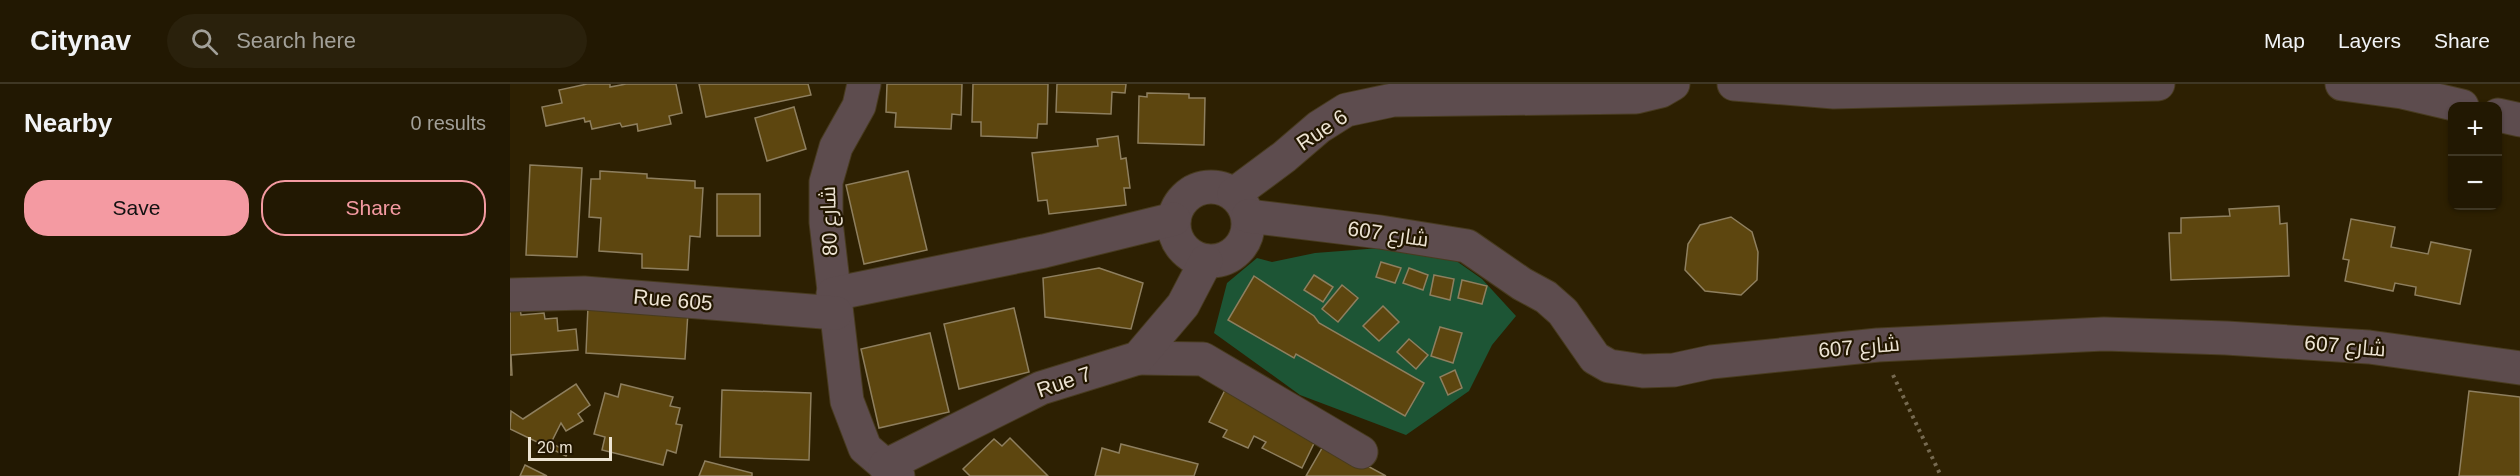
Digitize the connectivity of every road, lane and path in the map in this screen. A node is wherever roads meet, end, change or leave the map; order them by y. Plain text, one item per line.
1 (864, 84) edge
2 (1673, 84) edge
3 (1734, 84) edge
4 (2158, 84) edge
5 (2342, 84) edge
6 (2448, 103) edge
7 (2502, 116) edge
8 (2520, 120) edge
9 (1241, 205) junction
10 (1174, 219) junction
11 (1206, 261) junction
12 (510, 295) edge
13 (835, 303) junction
14 (1183, 305) junction
15 (1878, 345) junction
16 (1138, 358) junction
17 (1203, 359) junction
18 (2520, 368) edge
19 (1361, 452) dead end
20 (891, 471) edge
21 (1941, 476) edge

1 - 13 street, شارع 80
2 - 9 street, Rue 6
3 - 4 street
5 - 6 street
7 - 8 street
9 - 10 street
9 - 11 street
9 - 15 street, شارع 607
10 - 11 street
10 - 13 street, Rue 605
11 - 14 street
12 - 13 street, Rue 605
13 - 20 street, شارع 80
14 - 16 street
14 - 17 street
15 - 18 street, شارع 607
15 - 21 path
16 - 17 street
16 - 20 street, Rue 7
17 - 19 street

